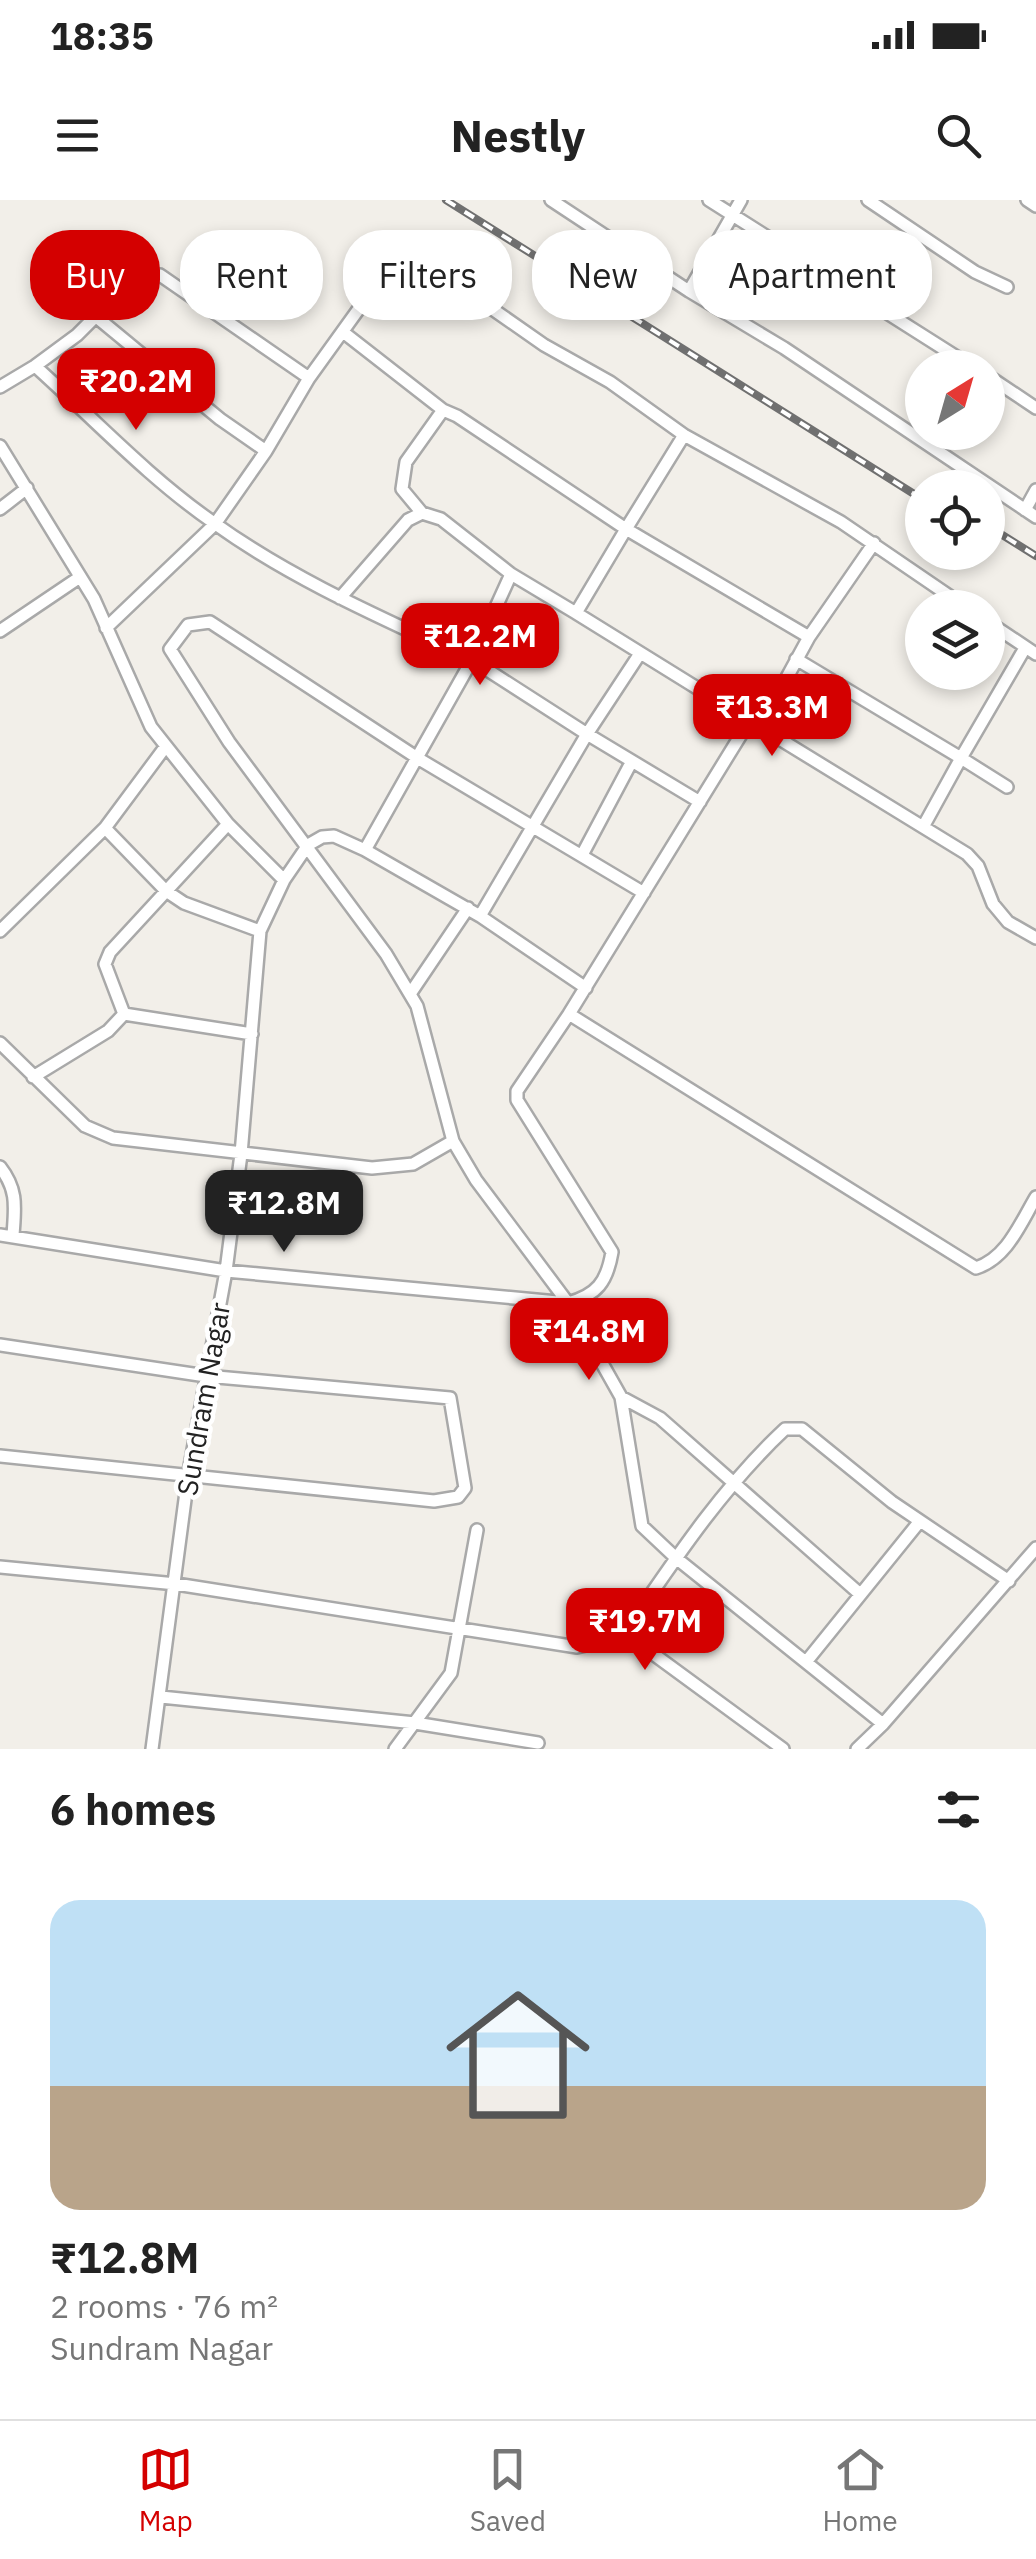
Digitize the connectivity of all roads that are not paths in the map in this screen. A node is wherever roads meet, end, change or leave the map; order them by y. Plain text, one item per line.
1 (551, 200) edge
2 (709, 200) edge
3 (741, 200) edge
4 (868, 200) edge
5 (1028, 200) edge
6 (1036, 206) edge
7 (732, 214) junction
8 (160, 275) edge
9 (1007, 287) dead end
10 (689, 291) junction
11 (89, 320) edge
12 (100, 320) edge
13 (343, 332) junction
14 (946, 350) edge
15 (36, 366) junction
16 (309, 378) junction
17 (0, 387) edge
18 (1005, 387) edge
19 (1036, 408) edge
20 (443, 410) junction
21 (684, 436) junction
22 (0, 446) edge
23 (266, 451) junction
24 (27, 488) junction
25 (1036, 490) edge
26 (0, 509) edge
27 (422, 513) junction
28 (1030, 513) edge
29 (215, 524) junction
30 (626, 529) junction
31 (874, 543) junction
32 (511, 574) junction
33 (80, 577) junction
34 (941, 590) edge
35 (340, 598) junction
36 (576, 613) junction
37 (106, 628) junction
38 (0, 631) edge
39 (1005, 634) edge
40 (808, 637) junction
41 (1030, 651) edge
42 (640, 655) junction
43 (796, 659) junction
44 (472, 660) junction
45 (755, 724) junction
46 (587, 734) junction
47 (166, 746) junction
48 (961, 758) junction
49 (419, 759) junction
50 (632, 761) junction
51 (1006, 787) dead end
52 (700, 802) junction
53 (228, 824) junction
54 (533, 826) junction
55 (924, 827) junction
56 (105, 828) junction
57 (308, 845) junction
58 (365, 850) junction
59 (582, 855) junction
60 (284, 880) junction
61 (166, 891) junction
62 (644, 893) junction
63 (468, 908) junction
64 (480, 916) junction
65 (0, 931) edge
66 (260, 932) junction
67 (1036, 938) edge
68 (586, 988) junction
69 (410, 994) junction
70 (124, 1014) junction
71 (568, 1014) junction
72 (252, 1034) junction
73 (0, 1043) edge
74 (32, 1077) junction
75 (453, 1141) junction
76 (241, 1154) junction
77 (0, 1167) edge
78 (1036, 1197) edge
79 (6, 1235) edge
80 (226, 1270) junction
81 (568, 1303) junction
82 (0, 1345) edge
83 (206, 1376) junction
84 (621, 1398) junction
85 (0, 1456) edge
86 (188, 1477) junction
87 (736, 1482) junction
88 (920, 1521) junction
89 (477, 1530) dead end
90 (1036, 1548) edge
91 (676, 1558) junction
92 (0, 1567) edge
93 (1009, 1581) junction
94 (176, 1584) junction
95 (860, 1594) junction
96 (459, 1628) junction
97 (632, 1629) junction
98 (806, 1662) junction
99 (161, 1696) junction
100 (415, 1723) junction
101 (883, 1724) junction
102 (538, 1743) dead end
103 (152, 1749) edge
104 (396, 1749) edge
105 (783, 1749) edge
106 (857, 1749) edge

1 - 10 street
2 - 7 street
3 - 7 street
4 - 9 street
5 - 6 street
7 - 10 street
7 - 14 street
8 - 16 street
10 - 28 street
11 - 15 street
12 - 23 street
13 - 16 street
13 - 20 street
13 - 21 street
15 - 17 street
15 - 29 street
16 - 23 street
18 - 19 street
20 - 27 street
20 - 30 street
21 - 30 street
21 - 31 street
22 - 24 street
23 - 29 street
24 - 26 street
24 - 33 street
25 - 28 street
27 - 32 street
27 - 35 street
29 - 35 street
29 - 37 street
30 - 36 street
30 - 40 street
31 - 34 street
31 - 40 street
32 - 36 street
32 - 44 street
33 - 37 street
33 - 38 street
35 - 44 street
36 - 42 street
37 - 47 street
39 - 41 street
40 - 43 street
41 - 48 street
42 - 45 street
42 - 46 street
43 - 45 street
43 - 48 street
44 - 46 street
44 - 49 street
45 - 52 street
45 - 55 street
46 - 50 street
46 - 54 street
47 - 53 street
47 - 56 street
48 - 51 street
48 - 55 street
49 - 54 street
49 - 57 street
49 - 58 street
50 - 52 street
50 - 59 street
52 - 62 street
53 - 60 street
53 - 61 street
54 - 59 street
54 - 64 street
55 - 67 street
56 - 61 street
56 - 65 street
57 - 58 street
57 - 60 street, Sundram Nagar
57 - 69 street
58 - 63 street
59 - 62 street
60 - 66 street, Sundram Nagar
61 - 66 street
61 - 70 street
62 - 68 street
63 - 64 street
63 - 69 street
64 - 68 street
66 - 72 street, Sundram Nagar
68 - 71 street
69 - 75 street
70 - 72 street
70 - 74 street
71 - 78 street
71 - 81 street
72 - 76 street, Sundram Nagar
73 - 74 street
74 - 76 street
75 - 76 street
75 - 81 street
76 - 80 street, Sundram Nagar
77 - 79 street
79 - 80 street
80 - 81 street
80 - 83 street, Sundram Nagar
81 - 84 street
82 - 83 street
83 - 86 street, Sundram Nagar
83 - 86 street
84 - 87 street
84 - 91 street
85 - 86 street
86 - 94 street, Sundram Nagar
87 - 88 street
87 - 91 street
87 - 95 street
88 - 93 street
88 - 95 street
89 - 96 street
90 - 93 street
91 - 97 street
91 - 98 street
92 - 94 street
93 - 101 street
94 - 96 street
94 - 99 street, Sundram Nagar
95 - 98 street
96 - 97 street
96 - 100 street
97 - 105 street
98 - 101 street
99 - 100 street
99 - 103 street, Sundram Nagar
100 - 102 street
100 - 104 street
101 - 106 street

